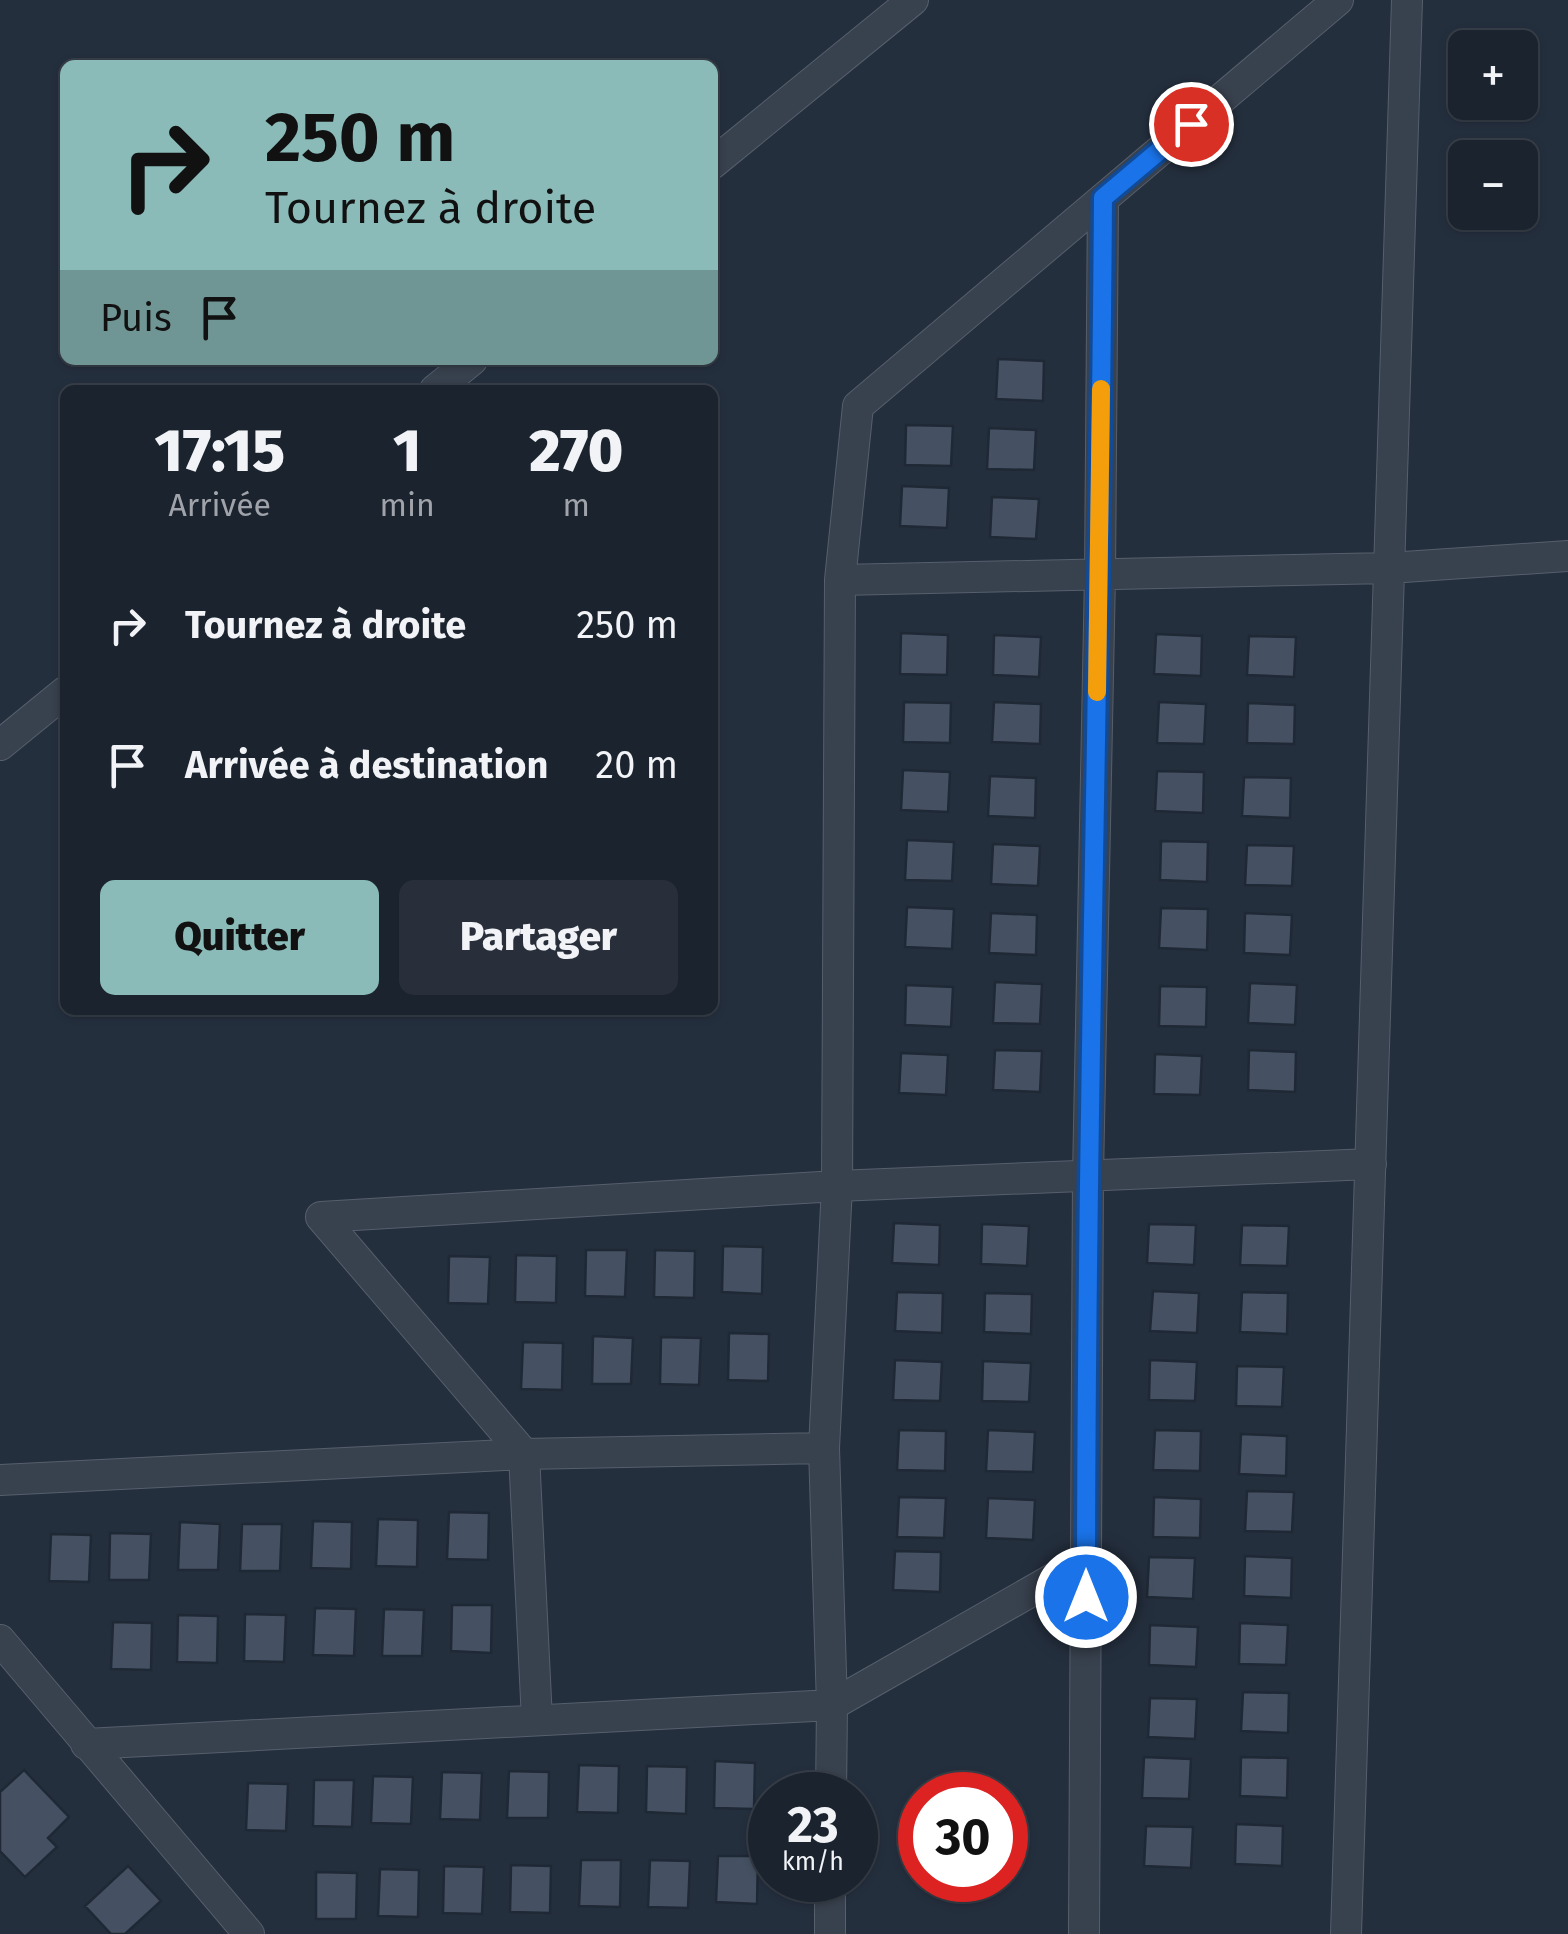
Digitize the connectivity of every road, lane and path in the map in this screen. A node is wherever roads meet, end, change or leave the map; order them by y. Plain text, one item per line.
1 (913, 0) edge
2 (1338, 0) edge
3 (1407, 0) edge
4 (718, 159) edge
5 (1103, 198) junction
6 (466, 365) edge
7 (441, 385) edge
8 (1568, 556) edge
9 (1389, 568) junction
10 (1100, 574) junction
11 (840, 580) junction
12 (60, 696) edge
13 (0, 745) edge
14 (1371, 1164) junction
15 (1088, 1176) junction
16 (837, 1186) junction
17 (824, 1448) junction
18 (524, 1454) junction
19 (0, 1480) edge
20 (1086, 1560) junction
21 (0, 1640) edge
22 (832, 1705) junction
23 (536, 1720) junction
24 (86, 1744) junction
25 (831, 1772) edge
26 (830, 1902) edge
27 (249, 1934) edge
28 (830, 1934) edge
29 (1084, 1934) edge
30 (1346, 1934) edge

1 - 4 street
2 - 5 street
3 - 9 street
5 - 10 street
5 - 11 street
6 - 7 street
8 - 9 street
9 - 10 street
9 - 14 street
10 - 11 street
10 - 15 street
11 - 16 street
12 - 13 street
14 - 15 street
14 - 30 street
15 - 16 street
15 - 20 street
16 - 17 street
16 - 18 street
17 - 18 street
17 - 22 street
18 - 19 street
18 - 23 street
20 - 22 street
20 - 29 street
21 - 24 street
22 - 23 street
22 - 25 street
23 - 24 street
24 - 27 street
26 - 28 street

